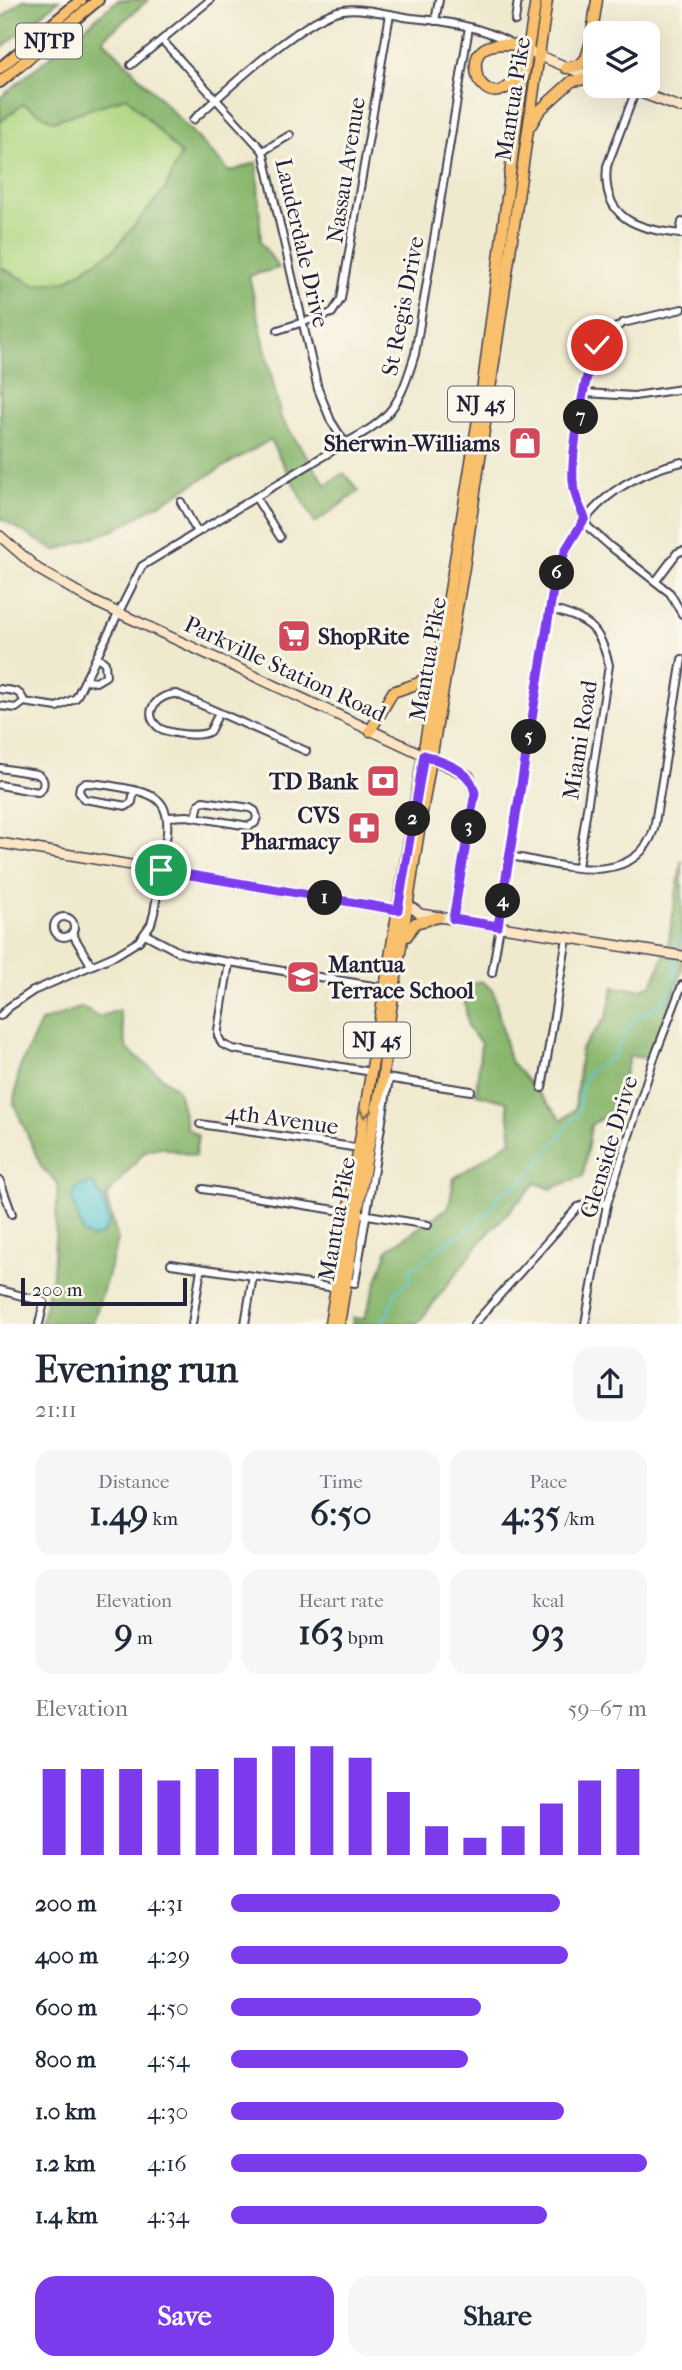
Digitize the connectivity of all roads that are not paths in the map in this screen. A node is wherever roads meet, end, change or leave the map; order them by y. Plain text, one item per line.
1 (81, 0) edge
2 (98, 0) edge
3 (210, 0) edge
4 (439, 0) edge
5 (518, 0) edge
6 (536, 0) edge
7 (549, 0) edge
8 (597, 0) edge
9 (390, 15) junction
10 (435, 21) junction
11 (514, 21) dead end
12 (469, 27) junction
13 (162, 40) junction
14 (514, 45) junction
15 (528, 51) junction
16 (538, 55) junction
17 (525, 63) junction
18 (131, 65) dead end
19 (0, 68) edge
20 (572, 73) junction
21 (583, 76) edge
22 (0, 82) edge
23 (633, 98) edge
24 (656, 98) edge
25 (216, 99) junction
26 (682, 108) edge
27 (193, 120) dead end
28 (290, 135) dead end
29 (263, 151) junction
30 (523, 162) junction
31 (682, 222) edge
32 (681, 234) edge
33 (682, 309) edge
34 (302, 323) junction
35 (278, 330) dead end
36 (682, 389) edge
37 (585, 393) junction
38 (345, 443) junction
39 (682, 462) edge
40 (256, 498) junction
41 (181, 502) dead end
42 (585, 518) junction
43 (197, 532) junction
44 (0, 536) edge
45 (280, 537) dead end
46 (682, 551) edge
47 (656, 581) junction
48 (550, 609) junction
49 (118, 612) junction
50 (682, 614) edge
51 (442, 644) junction
52 (97, 656) junction
53 (682, 659) edge
54 (86, 680) junction
55 (0, 689) edge
56 (24, 702) junction
57 (0, 706) edge
58 (219, 713) junction
59 (370, 731) junction
60 (306, 751) dead end
61 (428, 757) junction
62 (0, 768) edge
63 (0, 785) edge
64 (134, 790) junction
65 (168, 817) junction
66 (196, 817) junction
67 (0, 843) edge
68 (510, 856) junction
69 (578, 867) junction
70 (161, 870) junction
71 (409, 905) junction
72 (398, 910) junction
73 (439, 917) junction
74 (453, 919) junction
75 (499, 926) junction
76 (72, 933) dead end
77 (145, 934) junction
78 (567, 938) junction
79 (682, 956) edge
80 (229, 962) junction
81 (90, 965) junction
82 (492, 972) dead end
83 (682, 985) edge
84 (385, 988) junction
85 (0, 1016) edge
86 (388, 1029) junction
87 (372, 1072) junction
88 (386, 1078) junction
89 (542, 1088) dead end
90 (471, 1091) dead end
91 (200, 1124) dead end
92 (359, 1148) junction
93 (0, 1181) edge
94 (204, 1189) dead end
95 (607, 1204) junction
96 (357, 1213) junction
97 (12, 1214) dead end
98 (428, 1225) dead end
99 (171, 1264) dead end
100 (201, 1269) junction
101 (253, 1276) junction
102 (336, 1288) junction
103 (0, 1290) edge
104 (39, 1324) edge
105 (192, 1324) edge
106 (245, 1324) edge
107 (330, 1324) edge
108 (339, 1324) edge
109 (474, 1324) edge
110 (585, 1324) edge

1 - 19 highway, NJTP
2 - 22 highway, NJTP
3 - 13 street
4 - 10 street
5 - 11 street
6 - 15 main road, Mantua Pike / NJ 45
7 - 16 main road, Mantua Pike / NJ 45
8 - 20 main road
9 - 10 street
9 - 25 street
9 - 34 street, Nassau Avenue
10 - 12 street
12 - 14 street
12 - 38 street, St Regis Drive
13 - 18 street
13 - 25 street, Lauderdale Drive
14 - 15 street
14 - 17 main road
15 - 16 street
15 - 17 main road, Mantua Pike / NJ 45
16 - 20 street
16 - 30 main road, Mantua Pike / NJ 45
17 - 51 main road, Mantua Pike / NJ 45
20 - 21 main road
20 - 30 main road
23 - 32 street
24 - 26 street
25 - 27 street
25 - 29 street, Lauderdale Drive
28 - 29 street
29 - 34 street, Lauderdale Drive
30 - 61 main road, Mantua Pike / NJ 45
31 - 32 street
33 - 37 street
34 - 35 street, Nassau Avenue
34 - 38 street, Lauderdale Drive
36 - 37 street
37 - 42 street
38 - 40 street, St Regis Drive
39 - 42 street
40 - 43 street, St Regis Drive
40 - 45 street
41 - 43 street
42 - 47 street
42 - 48 street
43 - 49 street, St Regis Drive
44 - 49 street, Parkville Station Road
46 - 47 street
47 - 50 street
48 - 68 street
48 - 69 street, Miami Road
49 - 52 street, St Regis Drive
49 - 59 street, Parkville Station Road
51 - 59 main road
51 - 61 main road, Mantua Pike / NJ 45
52 - 54 street, St Regis Drive
52 - 54 street
53 - 69 street
54 - 56 street
55 - 56 street
56 - 57 street
58 - 58 street
58 - 60 street
59 - 61 street, Parkville Station Road
61 - 71 main road, Mantua Pike / NJ 45
61 - 72 main road, Mantua Pike / NJ 45
61 - 74 street, Parkville Station Road
62 - 63 street
64 - 64 street
64 - 65 street
65 - 66 street
65 - 70 street
66 - 66 street
67 - 70 street
68 - 69 street
68 - 75 street
70 - 72 street
70 - 77 street
71 - 73 street
71 - 86 main road, Mantua Pike / NJ 45
72 - 84 main road, Mantua Pike / NJ 45
73 - 74 street
73 - 86 main road
74 - 75 street
75 - 78 street
75 - 82 street
76 - 81 street
77 - 80 street
77 - 81 street
78 - 79 street
78 - 89 street
80 - 84 street
80 - 87 street
81 - 85 street
83 - 95 street, Glenside Drive
84 - 87 main road, Mantua Pike / NJ 45
86 - 88 main road, Mantua Pike / NJ 45
87 -> 92 main road, Mantua Pike / NJ 45
88 - 90 street
88 - 96 main road, Mantua Pike / NJ 45
91 - 92 street, 4th Avenue
92 - 96 main road, Mantua Pike / NJ 45
93 - 97 street
94 - 96 street
95 - 109 street
95 - 110 street, Glenside Drive
96 - 98 street
96 - 102 main road, Mantua Pike / NJ 45
96 - 108 main road, Mantua Pike / NJ 45
99 - 100 street
100 - 101 street
100 - 105 street
101 - 102 street
101 - 106 street
102 - 107 main road, Mantua Pike / NJ 45
103 - 104 street

